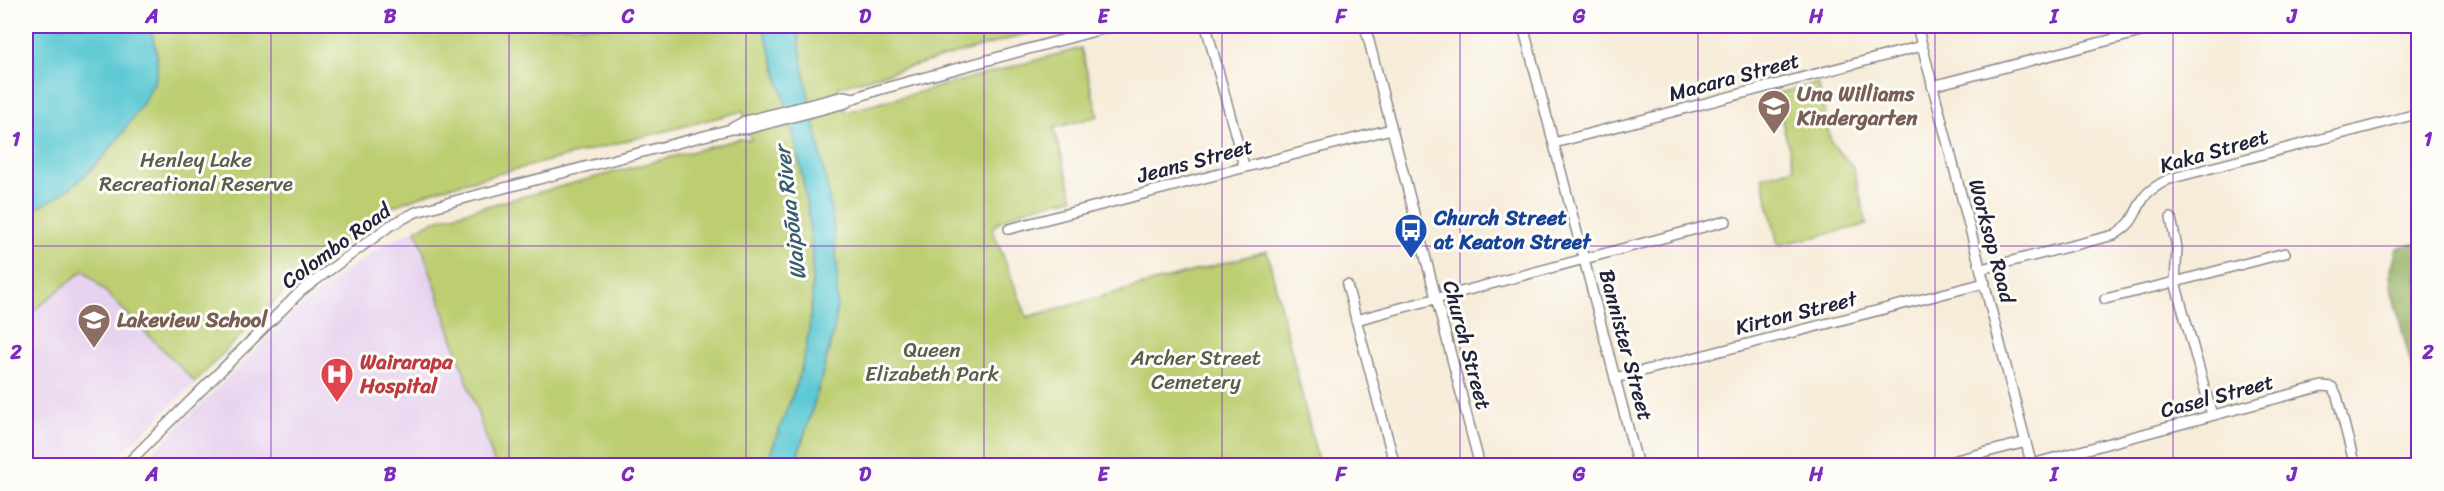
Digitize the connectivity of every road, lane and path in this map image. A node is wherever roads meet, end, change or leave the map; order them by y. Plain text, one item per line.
1 (1113, 26) edge
2 (1206, 26) edge
3 (1365, 26) edge
4 (1523, 26) edge
5 (1917, 26) edge
6 (2164, 26) edge
7 (1922, 46) junction
8 (1932, 86) junction
9 (2409, 116) dead end
10 (1391, 129) junction
11 (1554, 143) junction
12 (1244, 166) junction
13 (2171, 218) dead end
14 (1726, 221) dead end
15 (1009, 229) dead end
16 (2285, 253) dead end
17 (1585, 259) junction
18 (1980, 269) junction
19 (2175, 282) junction
20 (1985, 283) junction
21 (1347, 285) dead end
22 (1436, 298) junction
23 (2105, 299) dead end
24 (1356, 320) junction
25 (1615, 378) junction
26 (2212, 415) junction
27 (2026, 441) junction
28 (125, 465) edge
29 (1395, 465) edge
30 (1480, 465) edge
31 (1638, 465) edge
32 (1933, 465) edge
33 (2032, 465) edge
34 (2355, 465) edge

1 - 28 street, Colombo Road
2 - 12 street
3 - 10 street, Church Street
4 - 11 street, Bannister Street
5 - 7 street, Worksop Road
6 - 8 street
7 - 8 street, Worksop Road
7 - 11 street, Macara Street
8 - 18 street, Worksop Road
9 - 18 street, Kaka Street
10 - 12 street, Jeans Street
10 - 22 street, Church Street
11 - 17 street, Bannister Street
12 - 15 street, Jeans Street
13 - 19 street
14 - 17 street
16 - 19 street
17 - 22 street
17 - 25 street, Bannister Street
18 - 20 street, Worksop Road
19 - 23 street
19 - 26 street
20 - 25 street, Kirton Street
20 - 27 street, Worksop Road
21 - 24 street
22 - 24 street
22 - 30 street, Church Street
24 - 29 street
25 - 31 street, Bannister Street
26 - 33 street, Casel Street
26 - 34 street, Casel Street
27 - 32 street
27 - 33 street, Worksop Road

